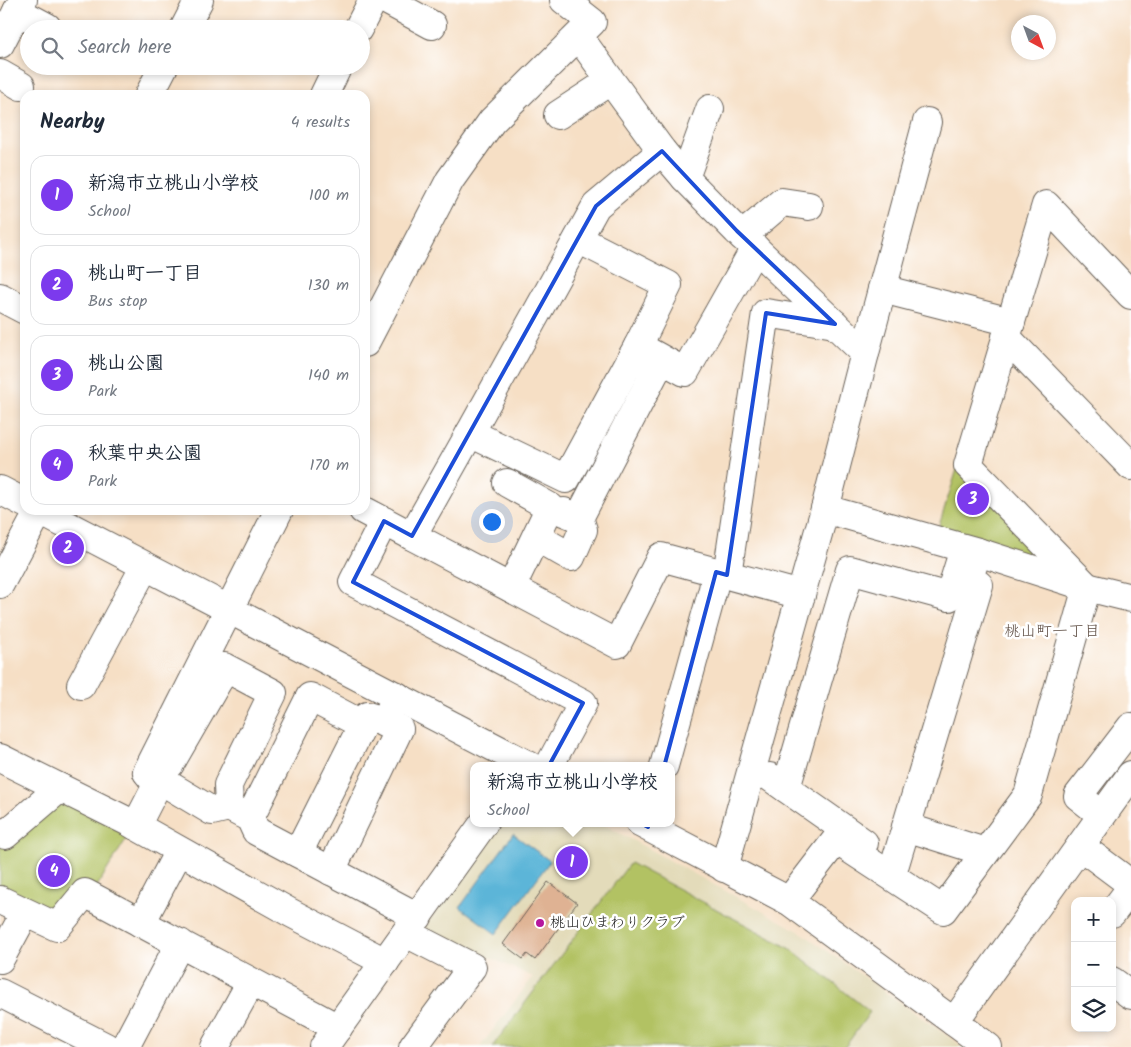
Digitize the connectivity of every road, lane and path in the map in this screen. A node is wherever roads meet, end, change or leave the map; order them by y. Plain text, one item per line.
1 (200, 0) edge
2 (373, 0) edge
3 (386, 0) edge
4 (564, 0) edge
5 (20, 6) edge
6 (38, 20) edge
7 (189, 20) edge
8 (363, 20) edge
9 (432, 25) dead end
10 (578, 37) junction
11 (0, 44) edge
12 (334, 75) edge
13 (610, 81) junction
14 (326, 90) edge
15 (710, 109) dead end
16 (558, 115) dead end
17 (926, 122) dead end
18 (662, 151) junction
19 (685, 178) junction
20 (809, 206) dead end
21 (578, 239) junction
22 (748, 242) junction
23 (882, 289) junction
24 (1131, 295) edge
25 (0, 297) edge
26 (20, 307) edge
27 (835, 324) junction
28 (1009, 329) junction
29 (370, 333) edge
30 (635, 352) junction
31 (866, 354) junction
32 (470, 433) junction
33 (1131, 466) edge
34 (507, 483) dead end
35 (0, 490) edge
36 (20, 501) edge
37 (550, 507) junction
38 (825, 510) junction
39 (31, 515) edge
40 (47, 515) edge
41 (276, 515) edge
42 (373, 516) edge
43 (585, 534) junction
44 (412, 536) junction
45 (536, 536) junction
46 (971, 551) junction
47 (144, 566) junction
48 (721, 574) junction
49 (0, 584) edge
50 (1087, 587) junction
51 (511, 588) junction
52 (1131, 598) edge
53 (799, 603) junction
54 (229, 609) junction
55 (836, 620) junction
56 (209, 673) junction
57 (81, 685) dead end
58 (397, 696) junction
59 (790, 712) junction
60 (373, 724) junction
61 (1131, 726) edge
62 (0, 758) edge
63 (526, 762) edge
64 (535, 762) edge
65 (665, 762) edge
66 (146, 772) junction
67 (1095, 774) junction
68 (770, 777) junction
69 (1125, 784) edge
70 (172, 787) junction
71 (60, 788) junction
72 (239, 812) junction
73 (1102, 815) junction
74 (136, 826) junction
75 (481, 827) edge
76 (650, 827) edge
77 (906, 827) junction
78 (2, 835) edge
79 (1080, 846) junction
80 (179, 851) junction
81 (986, 852) junction
82 (298, 854) junction
83 (724, 868) junction
84 (331, 871) junction
85 (899, 874) junction
86 (1131, 884) edge
87 (1131, 888) edge
88 (0, 900) edge
89 (789, 901) junction
90 (1116, 908) edge
91 (25, 913) junction
92 (141, 923) junction
93 (412, 925) junction
94 (180, 943) junction
95 (0, 959) edge
96 (386, 962) junction
97 (251, 982) junction
98 (1116, 984) edge
99 (0, 993) edge
100 (1131, 995) edge
101 (954, 1022) junction
102 (331, 1038) edge
103 (106, 1047) edge
104 (126, 1047) edge
105 (215, 1047) edge
106 (414, 1047) edge
107 (988, 1047) edge

1 - 7 street
2 - 8 street
3 - 9 street
4 - 10 street
5 - 6 street
5 - 11 street
10 - 13 street
10 - 29 street
12 - 14 street
13 - 16 street
13 - 18 street
15 - 19 street
17 - 23 street
18 - 19 street
18 - 21 street
19 - 22 street
20 - 22 street
21 - 30 street
21 - 32 street
22 - 27 street
22 - 30 street
23 - 28 street
23 - 31 street
24 - 28 street
25 - 26 street
27 - 31 street
27 - 48 street
28 - 33 street
28 - 50 street
30 - 32 street
30 - 43 street
31 - 38 street
32 - 44 street
34 - 37 street
35 - 36 street
37 - 43 street
37 - 45 street
38 - 46 street
38 - 53 street
39 - 49 street
40 - 47 street
41 - 54 street
42 - 44 street
42 - 64 street
43 - 45 street
44 - 51 street
45 - 51 street
46 - 50 street
46 - 55 street
46 - 77 street
47 - 54 street
47 - 57 street
48 - 51 street
48 - 53 street
48 - 65 street
50 - 52 street
50 - 81 street
53 - 55 street
53 - 59 street
54 - 56 street
54 - 58 street
55 - 59 street
56 - 66 street
56 - 70 street
56 - 72 street
58 - 60 street
58 - 63 street
59 - 68 street
59 - 68 street
60 - 72 street
60 - 82 street
60 - 84 street
61 - 67 street
62 - 71 street
66 - 70 street
66 - 74 street
67 - 69 street
67 - 73 street
68 - 83 street
68 - 85 street
69 - 73 street
70 - 72 street
71 - 74 street
71 - 78 street
72 - 82 street
73 - 79 street
74 - 80 street
75 - 93 street
76 - 83 street
77 - 81 street
77 - 85 street
79 - 86 street
79 - 101 street
80 - 92 street
80 - 96 street
81 - 85 street
82 - 84 street
83 - 89 street
84 - 93 street
85 - 89 street
87 - 90 street
88 - 91 street
89 - 101 street
91 - 92 street
91 - 95 street
92 - 94 street
93 - 96 street
93 - 106 street
94 - 97 street
94 - 104 street
96 - 102 street
97 - 102 street
97 - 105 street
98 - 100 street
99 - 103 street
101 - 107 street

